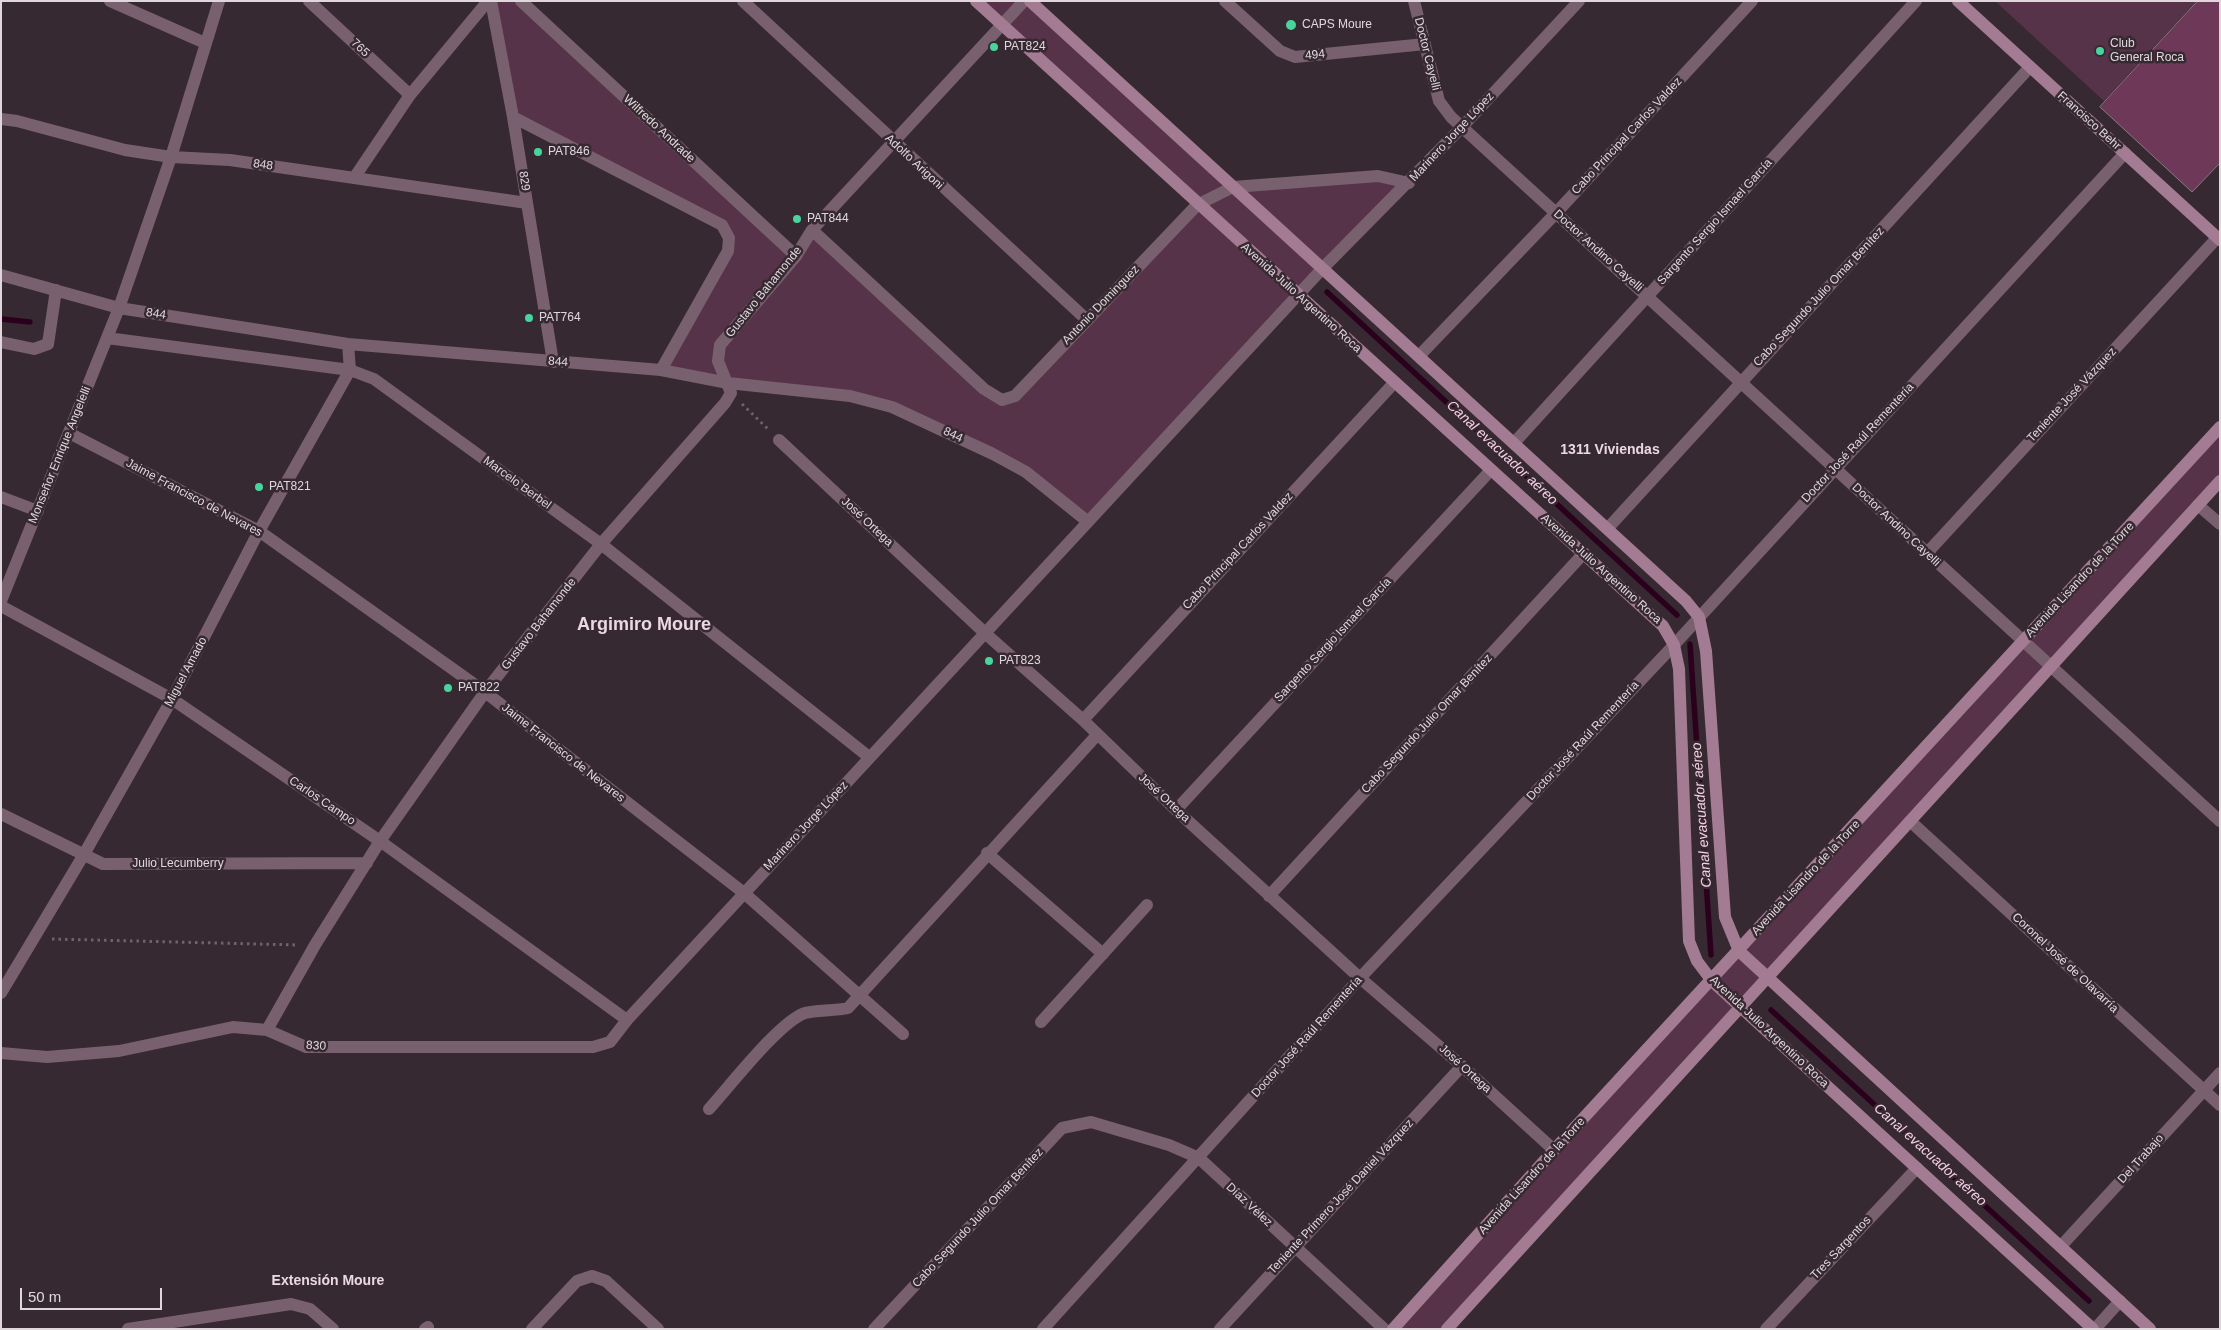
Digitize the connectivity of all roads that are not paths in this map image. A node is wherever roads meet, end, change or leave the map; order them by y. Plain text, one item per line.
1 (110, 1) edge
2 (219, 1) edge
3 (309, 1) edge
4 (490, 1) edge
5 (521, 1) edge
6 (743, 1) edge
7 (976, 1) edge
8 (1024, 1) edge
9 (1030, 1) edge
10 (1414, 1) edge
11 (1579, 1) edge
12 (1752, 1) edge
13 (1916, 1) edge
14 (1958, 1) edge
15 (1231, 3) edge
16 (1001, 25) junction
17 (205, 43) junction
18 (1426, 44) junction
19 (2030, 67) junction
20 (410, 96) junction
21 (513, 117) junction
22 (1, 119) edge
23 (1462, 127) junction
24 (894, 143) junction
25 (2125, 154) junction
26 (171, 157) junction
27 (354, 178) junction
28 (1409, 183) junction
29 (1233, 187) junction
30 (527, 202) junction
31 (1197, 205) junction
32 (1556, 213) junction
33 (812, 230) junction
34 (2218, 239) edge
35 (796, 256) junction
36 (1322, 269) junction
37 (1, 274) edge
38 (56, 290) junction
39 (1299, 295) junction
40 (1648, 297) junction
41 (119, 308) junction
42 (1087, 320) junction
43 (107, 338) junction
44 (1, 342) edge
45 (348, 344) junction
46 (1419, 356) junction
47 (553, 362) junction
48 (350, 370) junction
49 (661, 370) junction
50 (1394, 382) junction
51 (1741, 382) junction
52 (729, 388) junction
53 (2220, 427) edge
54 (69, 433) junction
55 (779, 440) road end
56 (1514, 443) junction
57 (1835, 468) junction
58 (1491, 470) junction
59 (2220, 481) edge
60 (1, 497) edge
61 (2198, 504) junction
62 (38, 511) junction
63 (1087, 521) junction
64 (2220, 524) edge
65 (1608, 528) junction
66 (259, 530) junction
67 (601, 544) junction
68 (1584, 553) junction
69 (1927, 553) junction
70 (1, 601) edge
71 (1, 606) edge
72 (1699, 617) junction
73 (986, 634) junction
74 (2024, 641) junction
75 (1674, 645) junction
76 (2051, 666) junction
77 (484, 692) junction
78 (172, 699) junction
79 (1083, 720) junction
80 (1097, 735) junction
81 (869, 757) junction
82 (1176, 810) junction
83 (1, 814) edge
84 (1910, 821) junction
85 (2220, 821) edge
86 (380, 841) junction
87 (987, 853) junction
88 (83, 856) junction
89 (366, 863) junction
90 (744, 893) junction
91 (1269, 896) junction
92 (1148, 905) dead end
93 (1739, 951) junction
94 (1102, 954) junction
95 (1360, 978) junction
96 (1768, 978) junction
97 (1712, 981) junction
98 (1, 993) edge
99 (859, 995) junction
100 (1740, 1007) junction
101 (627, 1020) junction
102 (1041, 1022) dead end
103 (267, 1030) junction
104 (903, 1034) dead end
105 (1, 1053) edge
106 (1462, 1066) junction
107 (2220, 1073) edge
108 (2204, 1090) junction
109 (2220, 1105) edge
110 (709, 1108) dead end
111 (1090, 1122) joint
112 (1554, 1150) junction
113 (1199, 1158) junction
114 (1917, 1168) junction
115 (2062, 1245) junction
116 (1295, 1247) junction
117 (2120, 1301) junction
118 (128, 1329) edge
119 (333, 1329) edge
120 (532, 1329) edge
121 (658, 1329) edge
122 (874, 1329) edge
123 (1043, 1329) edge
124 (1220, 1329) edge
125 (1384, 1329) edge
126 (1393, 1329) edge
127 (1447, 1329) edge
128 (1766, 1329) edge
129 (2094, 1329) edge
130 (2150, 1329) edge

1 - 17 street
2 - 17 street, Monseñor Enrique Angelelli
3 - 20 street, 765
4 - 20 street
4 - 21 street, 829
5 - 35 street, Wilfredo Andrade
6 - 24 street, Adolfo Arigoni
7 - 16 main road, Avenida Julio Argentino Roca
8 - 16 street, Gustavo Bahamonde
9 - 29 main road
10 - 18 street, Doctor Cayelli
11 - 23 street, Marinero Jorge López
12 - 32 street, Cabo Principal Carlos Valdez
13 - 40 street, Sargento Sergio Ismael García
14 - 19 main road, Francisco Behr
15 - 18 street, 494
16 - 24 street, Gustavo Bahamonde
16 - 31 main road, Avenida Julio Argentino Roca
17 - 26 street, Monseñor Enrique Angelelli
18 - 23 street, Doctor Cayelli
19 - 25 main road, Francisco Behr
19 - 51 street, Cabo Segundo Julio Omar Benítez
20 - 27 street
21 - 30 street, 829
21 - 49 street
22 - 26 street, 848
23 - 28 street, Marinero Jorge López
23 - 32 street, Doctor Andino Cayelli
24 - 33 street, Gustavo Bahamonde
24 - 42 street, Adolfo Arigoni
25 - 34 main road, Francisco Behr
25 - 57 street, Doctor José Raúl Rementería
26 - 27 street, 848
26 - 41 street, Monseñor Enrique Angelelli
27 - 30 street, 848
28 - 29 street
28 - 36 street, Marinero Jorge López
29 - 31 street, Antonio Dominguez
29 - 36 main road
30 - 47 street, 829
31 - 39 main road, Avenida Julio Argentino Roca
31 - 42 street, Antonio Dominguez
32 - 40 street, Doctor Andino Cayelli
32 - 46 street, Cabo Principal Carlos Valdez
33 - 35 street, Gustavo Bahamonde
33 - 42 street, Antonio Dominguez
34 - 69 street, Teniente José Vázquez
35 - 52 street, Gustavo Bahamonde
36 - 39 street, Marinero Jorge López
36 - 46 main road
37 - 38 street, 844
38 - 41 street, 844
38 - 44 street
39 - 50 main road, Avenida Julio Argentino Roca
39 - 63 street, Marinero Jorge López
40 - 51 street, Doctor Andino Cayelli
40 - 56 street, Sargento Sergio Ismael García
41 - 43 street, Monseñor Enrique Angelelli
41 - 45 street, 844
43 - 48 street, Marcelo Berbel
43 - 54 street, Monseñor Enrique Angelelli
45 - 47 street, 844
45 - 48 street
46 - 56 main road
47 - 49 street, 844
48 - 66 street, Miguel Amado
48 - 67 street, Marcelo Berbel
49 - 52 street, 844
50 - 58 main road, Avenida Julio Argentino Roca
50 - 79 street, Cabo Principal Carlos Valdez
51 - 57 street, Doctor Andino Cayelli
51 - 65 street, Cabo Segundo Julio Omar Benítez
52 - 63 street, 844
52 - 67 street, Gustavo Bahamonde
53 - 74 main road, Avenida Lisandro de la Torre
54 - 62 street, Monseñor Enrique Angelelli
54 - 66 street, Jaime Francisco de Nevares
55 - 73 street, José Ortega
56 - 65 main road
57 - 69 street, Doctor Andino Cayelli
57 - 72 street, Doctor José Raúl Rementería
58 - 68 main road, Avenida Julio Argentino Roca
58 - 82 street, Sargento Sergio Ismael García
59 - 61 main road
60 - 62 street
61 - 64 street
61 - 76 main road
62 - 70 street, Monseñor Enrique Angelelli
63 - 73 street, Marinero Jorge López
65 - 72 main road
66 - 77 street, Jaime Francisco de Nevares
66 - 78 street, Miguel Amado
67 - 77 street, Gustavo Bahamonde
67 - 81 street, Marcelo Berbel
68 - 75 main road, Avenida Julio Argentino Roca
68 - 91 street, Cabo Segundo Julio Omar Benítez
69 - 74 street, Doctor Andino Cayelli
71 - 78 street, Carlos Campo
72 - 75 street, Doctor José Raúl Rementería
72 - 93 main road
73 - 79 street, José Ortega
73 - 81 street, Marinero Jorge López
74 - 76 street, Doctor Andino Cayelli
74 - 93 main road, Avenida Lisandro de la Torre
75 - 95 street, Doctor José Raúl Rementería
75 - 97 main road, Avenida Julio Argentino Roca
76 - 84 main road
76 - 85 street, Doctor Andino Cayelli
77 - 86 street, Gustavo Bahamonde
77 - 90 street, Jaime Francisco de Nevares
78 - 86 street, Carlos Campo
78 - 88 street, Miguel Amado
79 - 80 street, José Ortega
80 - 82 street, José Ortega
80 - 87 street
81 - 90 street, Marinero Jorge López
82 - 91 street, José Ortega
83 - 88 street, Julio Lecumberry
84 - 96 main road
84 - 108 street, Coronel José de Olavarría
86 - 89 street, Gustavo Bahamonde
86 - 101 street, Carlos Campo
87 - 94 street
87 - 99 street
88 - 89 street, Julio Lecumberry
88 - 98 street, Miguel Amado
89 - 103 street, Gustavo Bahamonde
90 - 99 street, Jaime Francisco de Nevares
90 - 101 street, Marinero Jorge López
91 - 95 street, José Ortega
92 - 94 street
93 - 96 main road
93 - 97 main road, Avenida Lisandro de la Torre
94 - 102 street
95 - 106 street, José Ortega
95 - 113 street, Doctor José Raúl Rementería
96 - 100 main road
96 - 115 main road
97 - 100 main road, Avenida Julio Argentino Roca
97 - 112 main road, Avenida Lisandro de la Torre
99 - 104 street, Jaime Francisco de Nevares
99 - 110 street
100 - 114 main road, Avenida Julio Argentino Roca
100 - 127 main road
101 - 103 street, 830
103 - 105 street, 830
106 - 112 street, José Ortega
106 - 116 street, Teniente Primero José Daniel Vázquez
107 - 108 street, Del Trabajo
108 - 109 street, Coronel José de Olavarría
108 - 115 street, Del Trabajo
111 - 113 street, Díaz Vélez
111 - 122 street, Cabo Segundo Julio Omar Benítez
112 - 126 main road, Avenida Lisandro de la Torre
113 - 116 street, Díaz Vélez
113 - 123 street, Doctor José Raúl Rementería
114 - 128 street, Tres Sargentos
114 - 129 main road, Avenida Julio Argentino Roca
115 - 117 main road
116 - 124 street, Teniente Primero José Daniel Vázquez
116 - 125 street, Díaz Vélez
117 - 129 street
117 - 130 main road
118 - 119 street
120 - 121 street

